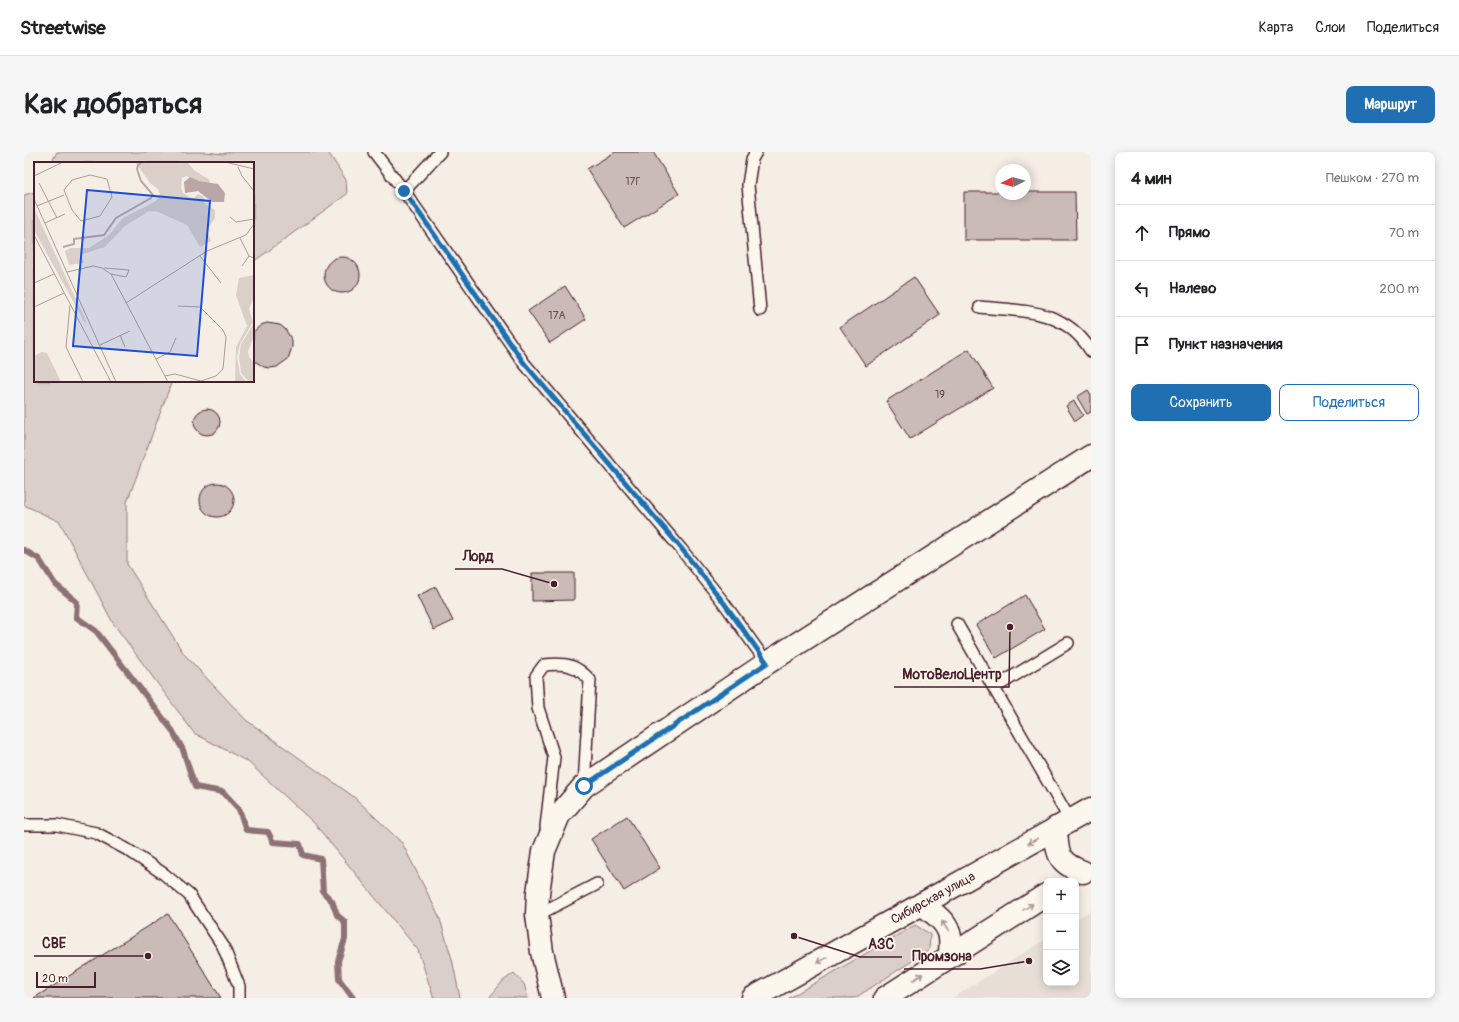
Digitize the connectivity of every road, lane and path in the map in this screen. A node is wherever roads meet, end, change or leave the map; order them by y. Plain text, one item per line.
1 (374, 152) edge
2 (440, 152) edge
3 (756, 152) edge
4 (404, 191) junction
5 (980, 307) dead end
6 (760, 310) dead end
7 (1091, 351) edge
8 (1091, 456) edge
9 (958, 624) dead end
10 (1068, 643) dead end
11 (767, 663) junction
12 (994, 688) junction
13 (584, 786) junction
14 (1091, 809) edge
15 (1063, 824) junction
16 (24, 825) edge
17 (544, 851) junction
18 (1081, 873) edge
19 (597, 884) dead end
20 (1043, 897) edge
21 (922, 904) junction
22 (537, 915) junction
23 (950, 956) junction
24 (239, 998) edge
25 (553, 998) edge
26 (753, 998) edge
27 (885, 998) edge

1 - 4 lane
2 - 4 lane
3 - 6 lane
4 - 11 lane
5 - 7 lane
8 - 11 street
9 - 12 lane
10 - 12 lane
11 - 13 street
12 - 15 lane
13 - 17 street
13 - 17 lane
14 - 15 street, Сибирская улица
15 - 18 street
15 -> 21 street, Сибирская улица
16 - 24 lane
17 - 22 street
19 - 22 lane
23 -> 20 street
23 -> 21 street
21 -> 26 street, Сибирская улица
22 - 25 street
27 -> 23 street

